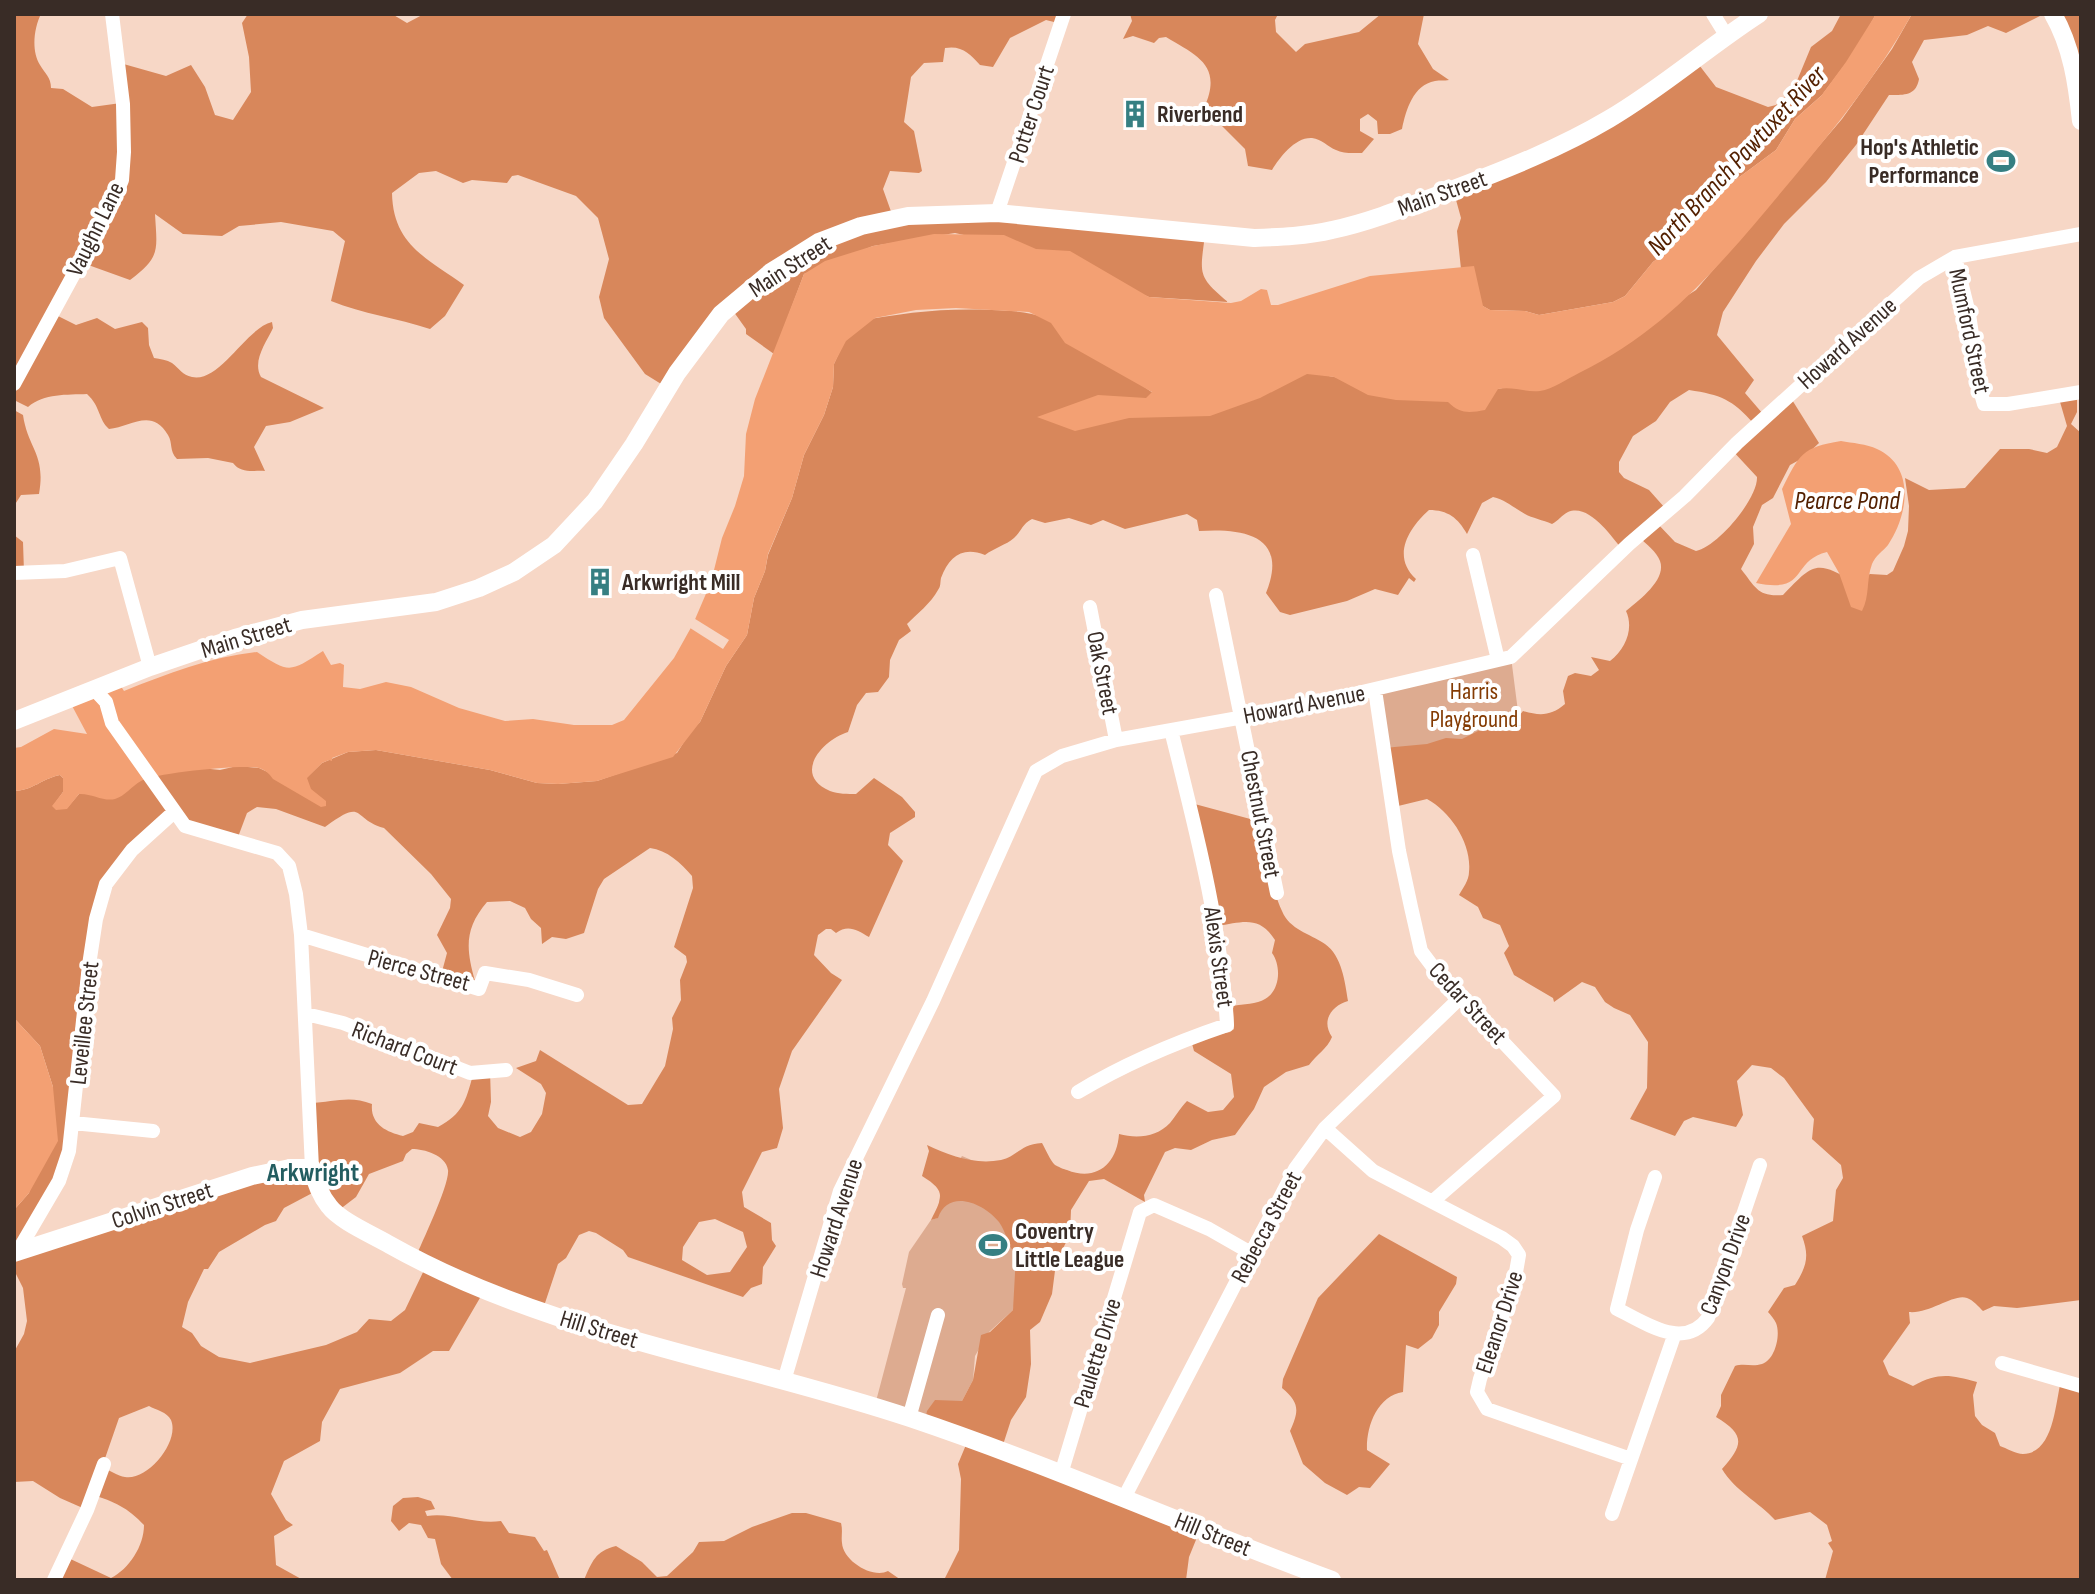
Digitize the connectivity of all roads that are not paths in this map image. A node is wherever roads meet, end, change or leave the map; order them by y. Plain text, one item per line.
1 (112, 14) edge
2 (1064, 14) edge
3 (1713, 14) edge
4 (1759, 14) edge
5 (2053, 14) edge
6 (1726, 35) junction
7 (2081, 121) edge
8 (997, 213) junction
9 (2081, 234) edge
10 (1955, 257) junction
11 (14, 384) edge
12 (2081, 392) edge
13 (1473, 555) dead end
14 (14, 573) edge
15 (1216, 595) dead end
16 (1090, 607) dead end
17 (1498, 660) junction
18 (150, 667) junction
19 (94, 689) junction
20 (1375, 690) junction
21 (1242, 716) junction
22 (14, 721) edge
23 (1171, 730) junction
24 (1116, 740) junction
25 (174, 812) junction
26 (1277, 893) dead end
27 (301, 935) junction
28 (577, 995) dead end
29 (1462, 996) junction
30 (306, 1014) junction
31 (506, 1070) dead end
32 (1078, 1092) dead end
33 (73, 1123) junction
34 (1325, 1128) junction
35 (153, 1131) dead end
36 (1760, 1165) dead end
37 (312, 1168) junction
38 (1655, 1177) dead end
39 (1433, 1201) junction
40 (16, 1252) edge
41 (1251, 1253) junction
42 (938, 1315) dead end
43 (1674, 1336) junction
44 (2002, 1363) dead end
45 (784, 1381) junction
46 (2081, 1386) edge
47 (909, 1418) junction
48 (1631, 1459) junction
49 (104, 1464) dead end
50 (1061, 1474) junction
51 (1124, 1498) junction
52 (1612, 1514) dead end
53 (54, 1580) edge
54 (1332, 1580) edge

1 - 11 street, Vaughn Lane
2 - 8 street, Potter Court
3 - 6 street
4 - 6 main road, Main Street
5 - 7 main road
6 - 8 main road, Main Street
8 - 18 main road, Main Street
9 - 10 street, Howard Avenue
10 - 12 street, Mumford Street
10 - 17 street, Howard Avenue
13 - 17 street
14 - 18 street
15 - 21 street, Chestnut Street
16 - 24 street, Oak Street
17 - 20 street, Howard Avenue
18 - 19 main road, Main Street
19 - 22 main road, Main Street
19 - 25 street
20 - 21 street, Howard Avenue
20 - 29 street, Cedar Street
21 - 23 street, Howard Avenue
21 - 26 street, Chestnut Street
23 - 24 street, Howard Avenue
23 - 32 street, Alexis Street
24 - 45 street, Howard Avenue
25 - 27 street, Hill Street
25 - 33 street, Leveillee Street
27 - 28 street, Pierce Street
27 - 30 street, Hill Street
29 - 34 street, Rebecca Street
29 - 39 street, Cedar Street
30 - 31 street, Richard Court
30 - 37 street, Hill Street
33 - 35 street
33 - 40 street, Leveillee Street
34 - 39 street, Eleanor Drive
34 - 41 street, Rebecca Street
36 - 43 street, Canyon Drive
37 - 40 main road, Colvin Street
37 - 45 main road, Hill Street
38 - 43 street, Canyon Drive
39 - 48 street, Eleanor Drive
41 - 50 street, Paulette Drive
41 - 51 street, Rebecca Street
42 - 47 street
43 - 48 street
44 - 46 street
45 - 47 main road, Hill Street
47 - 50 main road, Hill Street
48 - 52 street
49 - 53 street
50 - 51 main road, Hill Street
51 - 54 main road, Hill Street

